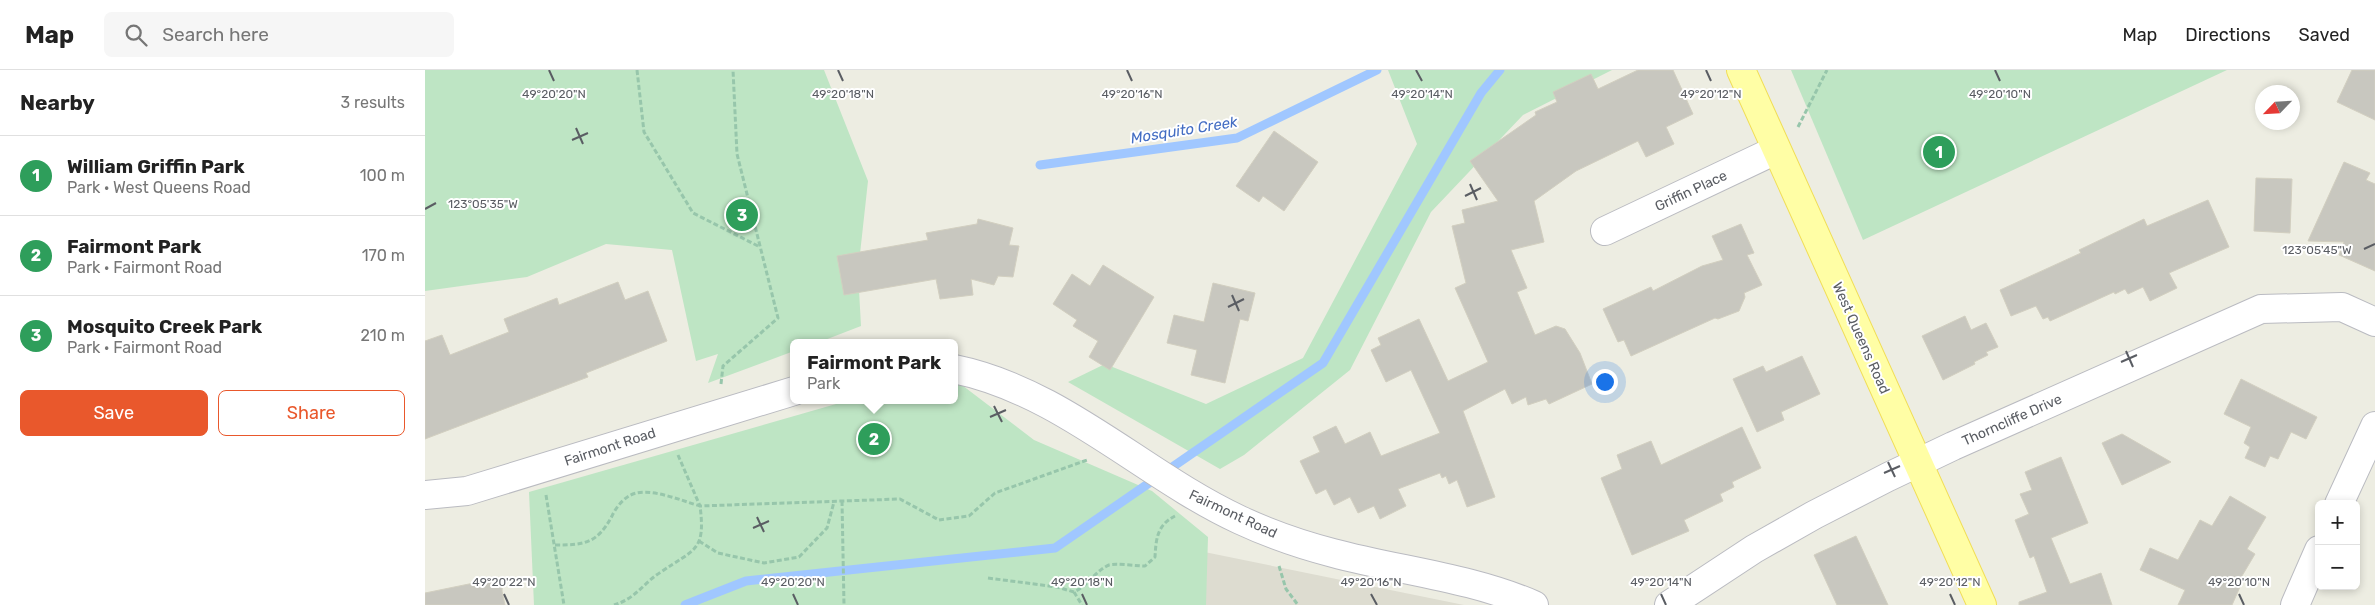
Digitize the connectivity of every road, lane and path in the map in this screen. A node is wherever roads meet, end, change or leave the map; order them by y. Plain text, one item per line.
1 (637, 70) edge
2 (733, 70) edge
3 (1741, 70) edge
4 (1827, 70) edge
5 (1797, 129) dead end
6 (1776, 150) junction
7 (1605, 231) dead end
8 (761, 248) junction
9 (2375, 322) edge
10 (958, 370) edge
11 (790, 393) edge
12 (717, 414) junction
13 (2375, 426) edge
14 (667, 428) junction
15 (1119, 447) junction
16 (1918, 462) junction
17 (545, 489) dead end
18 (425, 495) edge
19 (1180, 500) junction
20 (2341, 500) edge
21 (842, 501) junction
22 (834, 502) junction
23 (700, 506) junction
24 (699, 541) junction
25 (555, 545) junction
26 (1276, 558) dead end
27 (2315, 559) edge
28 (987, 578) dead end
29 (1074, 592) junction
30 (564, 605) edge
31 (614, 605) edge
32 (844, 605) edge
33 (1083, 605) edge
34 (1298, 605) edge
35 (1534, 605) edge
36 (1669, 605) edge
37 (1982, 605) edge
38 (2295, 605) edge

1 - 8 path
2 - 8 path
3 - 6 main road, West Queens Road
4 - 5 path
6 - 7 street, Griffin Place
6 - 16 main road, West Queens Road
8 - 12 path
9 - 16 street, Thorncliffe Drive
10 - 15 street, Fairmont Road
11 - 12 street, Fairmont Road
12 - 14 street, Fairmont Road
13 - 20 street
14 - 18 street, Fairmont Road
14 - 23 path
15 - 19 street, Fairmont Road
15 - 21 path
16 - 36 street, Thorncliffe Drive
16 - 37 main road, West Queens Road
17 - 25 path
19 - 29 path
19 - 35 street, Fairmont Road
21 - 22 path
21 - 32 path
22 - 23 path
22 - 24 path
23 - 24 path
23 - 25 path
24 - 31 path
25 - 30 path
26 - 34 path
27 - 38 street
28 - 29 path
29 - 33 path

